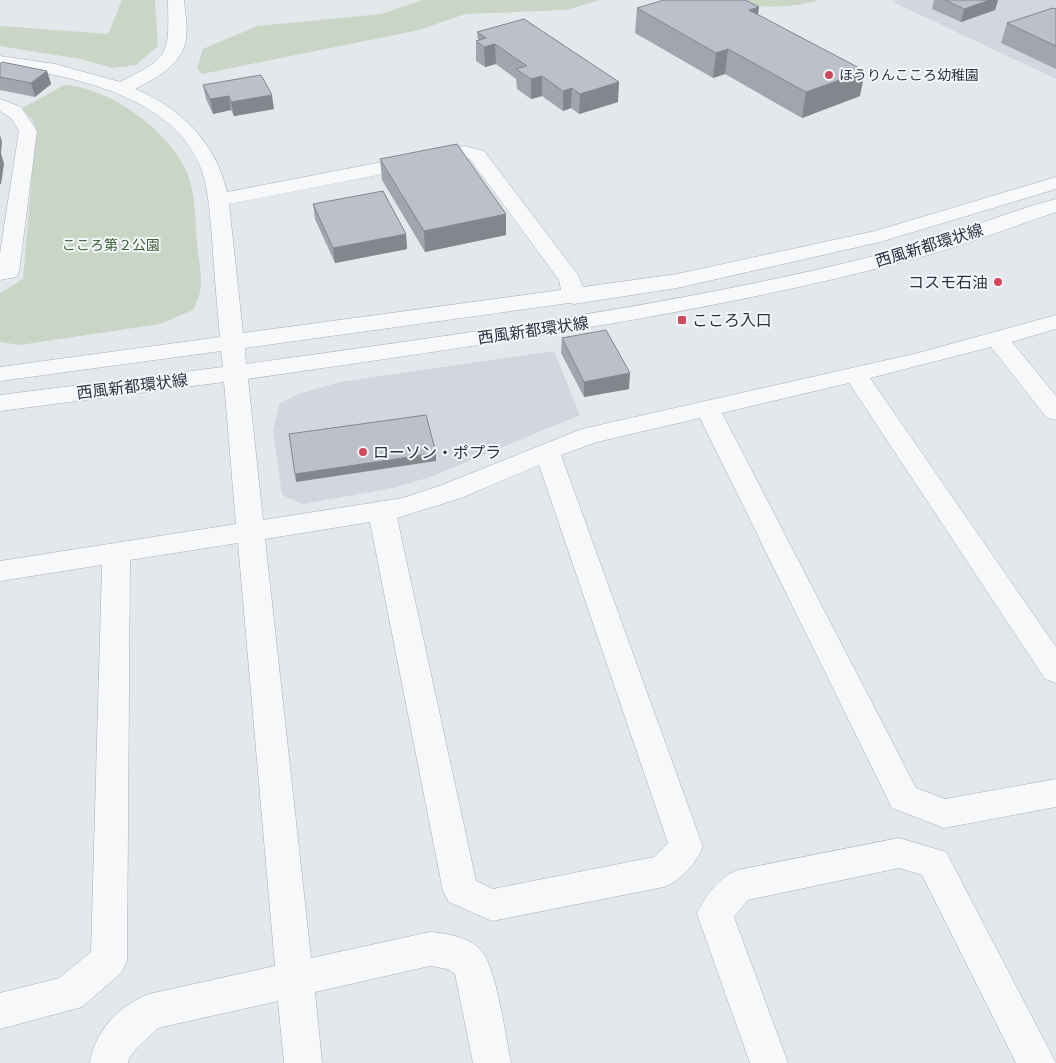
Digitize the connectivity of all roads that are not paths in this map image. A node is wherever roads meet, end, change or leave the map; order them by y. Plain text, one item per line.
1 (176, 0) edge
2 (0, 61) edge
3 (120, 89) junction
4 (0, 105) edge
5 (1056, 183) edge
6 (218, 200) junction
7 (1056, 205) edge
8 (0, 273) edge
9 (574, 297) junction
10 (1056, 322) edge
11 (998, 340) junction
12 (234, 358) junction
13 (0, 374) edge
14 (855, 374) junction
15 (0, 403) edge
16 (706, 408) junction
17 (1056, 412) edge
18 (547, 451) junction
19 (382, 512) junction
20 (251, 532) junction
21 (116, 553) junction
22 (0, 571) edge
23 (1056, 671) edge
24 (1056, 793) edge
25 (294, 979) junction
26 (0, 1011) edge
27 (109, 1063) edge
28 (303, 1063) edge
29 (492, 1063) edge
30 (769, 1063) edge
31 (1038, 1063) edge

1 - 3 street
2 - 3 street
3 - 6 street
4 - 8 street
5 - 9 street, 西風新都環状線
6 - 9 street
6 - 12 street
7 - 12 street, 西風新都環状線
9 - 12 street, 西風新都環状線
10 - 11 street
11 - 14 street
11 - 17 street
12 - 13 street, 西風新都環状線
12 - 15 street, 西風新都環状線
12 - 20 street
14 - 16 street
14 - 23 street
16 - 18 street
16 - 24 street
18 - 19 street
18 - 19 street
19 - 20 street
20 - 21 street
20 - 25 street
21 - 22 street
21 - 26 street
25 - 27 street
25 - 28 street
25 - 29 street
30 - 31 street

